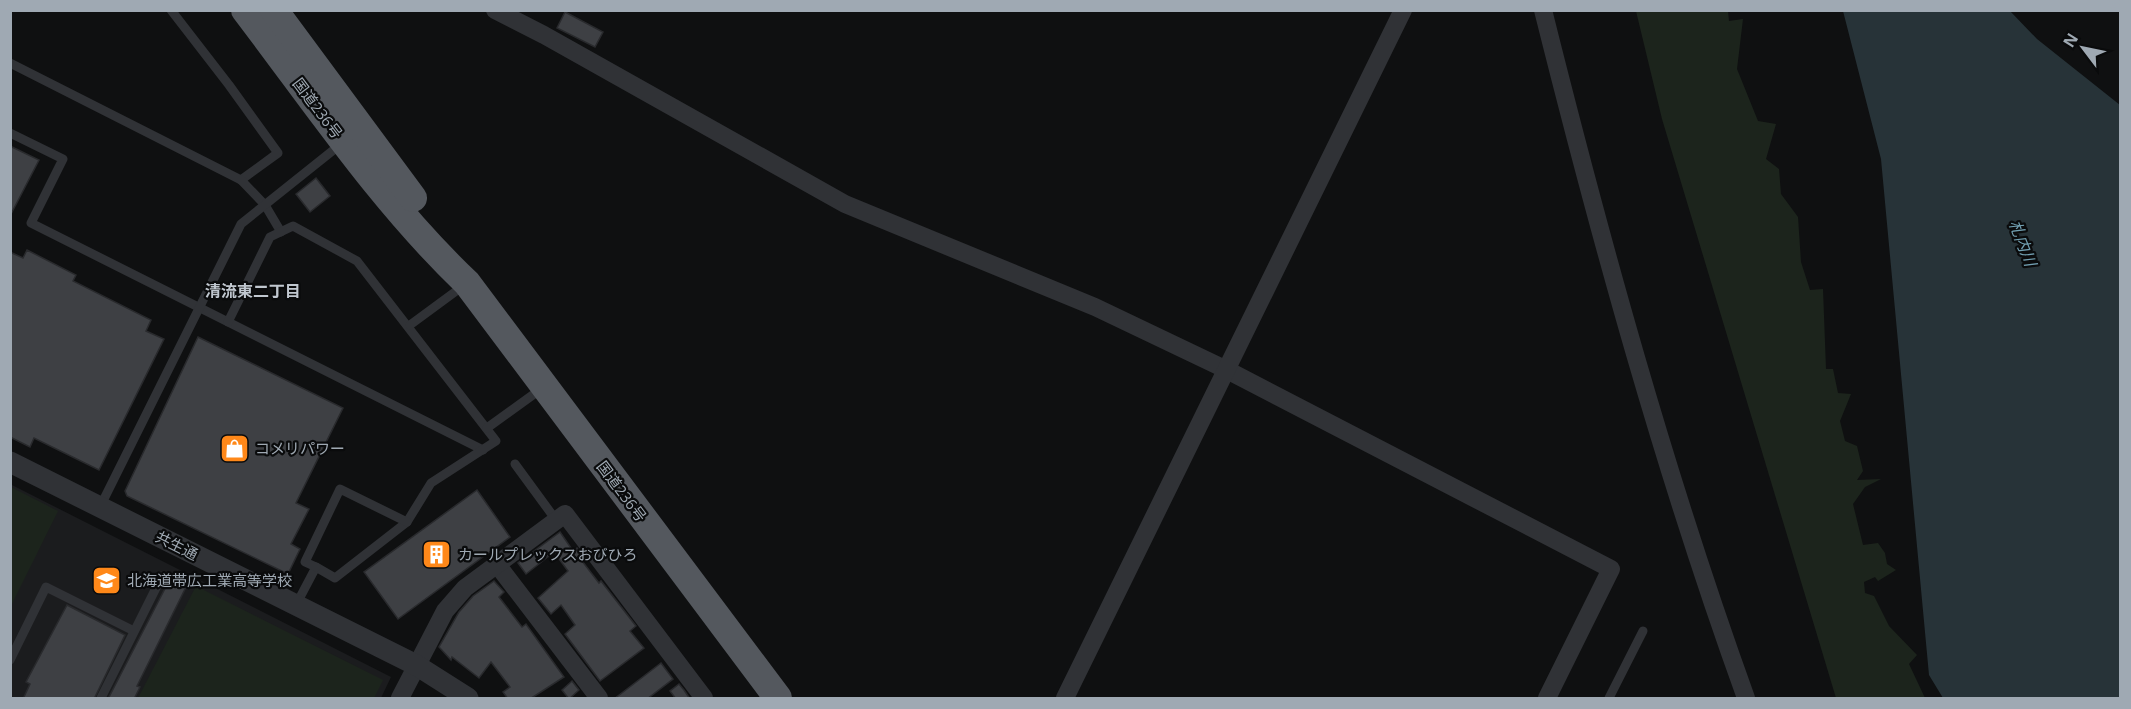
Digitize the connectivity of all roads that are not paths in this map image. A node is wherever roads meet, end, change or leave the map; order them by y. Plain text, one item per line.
1 (171, 10) edge
2 (245, 10) edge
3 (274, 10) edge
4 (495, 10) edge
5 (1403, 10) edge
6 (1543, 10) edge
7 (10, 63) edge
8 (10, 133) edge
9 (353, 135) junction
10 (241, 180) junction
11 (265, 204) junction
12 (281, 232) junction
13 (467, 283) junction
14 (199, 308) junction
15 (228, 322) junction
16 (410, 325) junction
17 (1227, 370) junction
18 (544, 387) junction
19 (487, 428) junction
20 (483, 450) junction
21 (10, 462) edge
22 (516, 465) dead end
23 (100, 507) junction
24 (556, 520) junction
25 (407, 522) junction
26 (496, 563) junction
27 (316, 567) junction
28 (162, 576) dead end
29 (296, 605) junction
30 (134, 631) junction
31 (1643, 631) dead end
32 (10, 660) edge
33 (416, 665) junction
34 (1551, 695) edge
35 (101, 699) edge
36 (400, 699) edge
37 (468, 699) edge
38 (599, 699) edge
39 (704, 699) edge
40 (778, 699) edge
41 (1065, 699) edge
42 (1609, 699) edge
43 (1746, 699) edge

1 - 10 lane
2 - 9 highway, 国道236号
3 - 9 highway, 国道236号
4 - 17 street
5 - 17 street
6 - 43 street
7 - 10 lane
8 - 14 lane
9 - 11 lane
9 - 13 highway, 国道236号
10 - 11 lane
11 - 12 lane
11 - 14 lane
12 - 15 lane
12 - 16 lane
13 - 16 lane
13 - 18 highway, 国道236号
14 - 15 lane
14 - 23 lane
15 - 20 lane
16 - 19 lane
17 - 34 street
17 - 41 street
18 - 19 lane
18 - 40 highway, 国道236号
19 - 20 lane
20 - 25 lane
21 - 23 street, 共生通
22 - 24 lane
23 - 29 street, 共生通
24 - 26 street
24 - 39 street
25 - 27 lane
25 - 27 lane
26 - 33 street
26 - 38 street
27 - 29 lane
28 - 30 lane
29 - 33 street, 共生通
30 - 32 lane
30 - 35 lane
31 - 42 lane
33 - 36 street
33 - 37 street, 共生通

